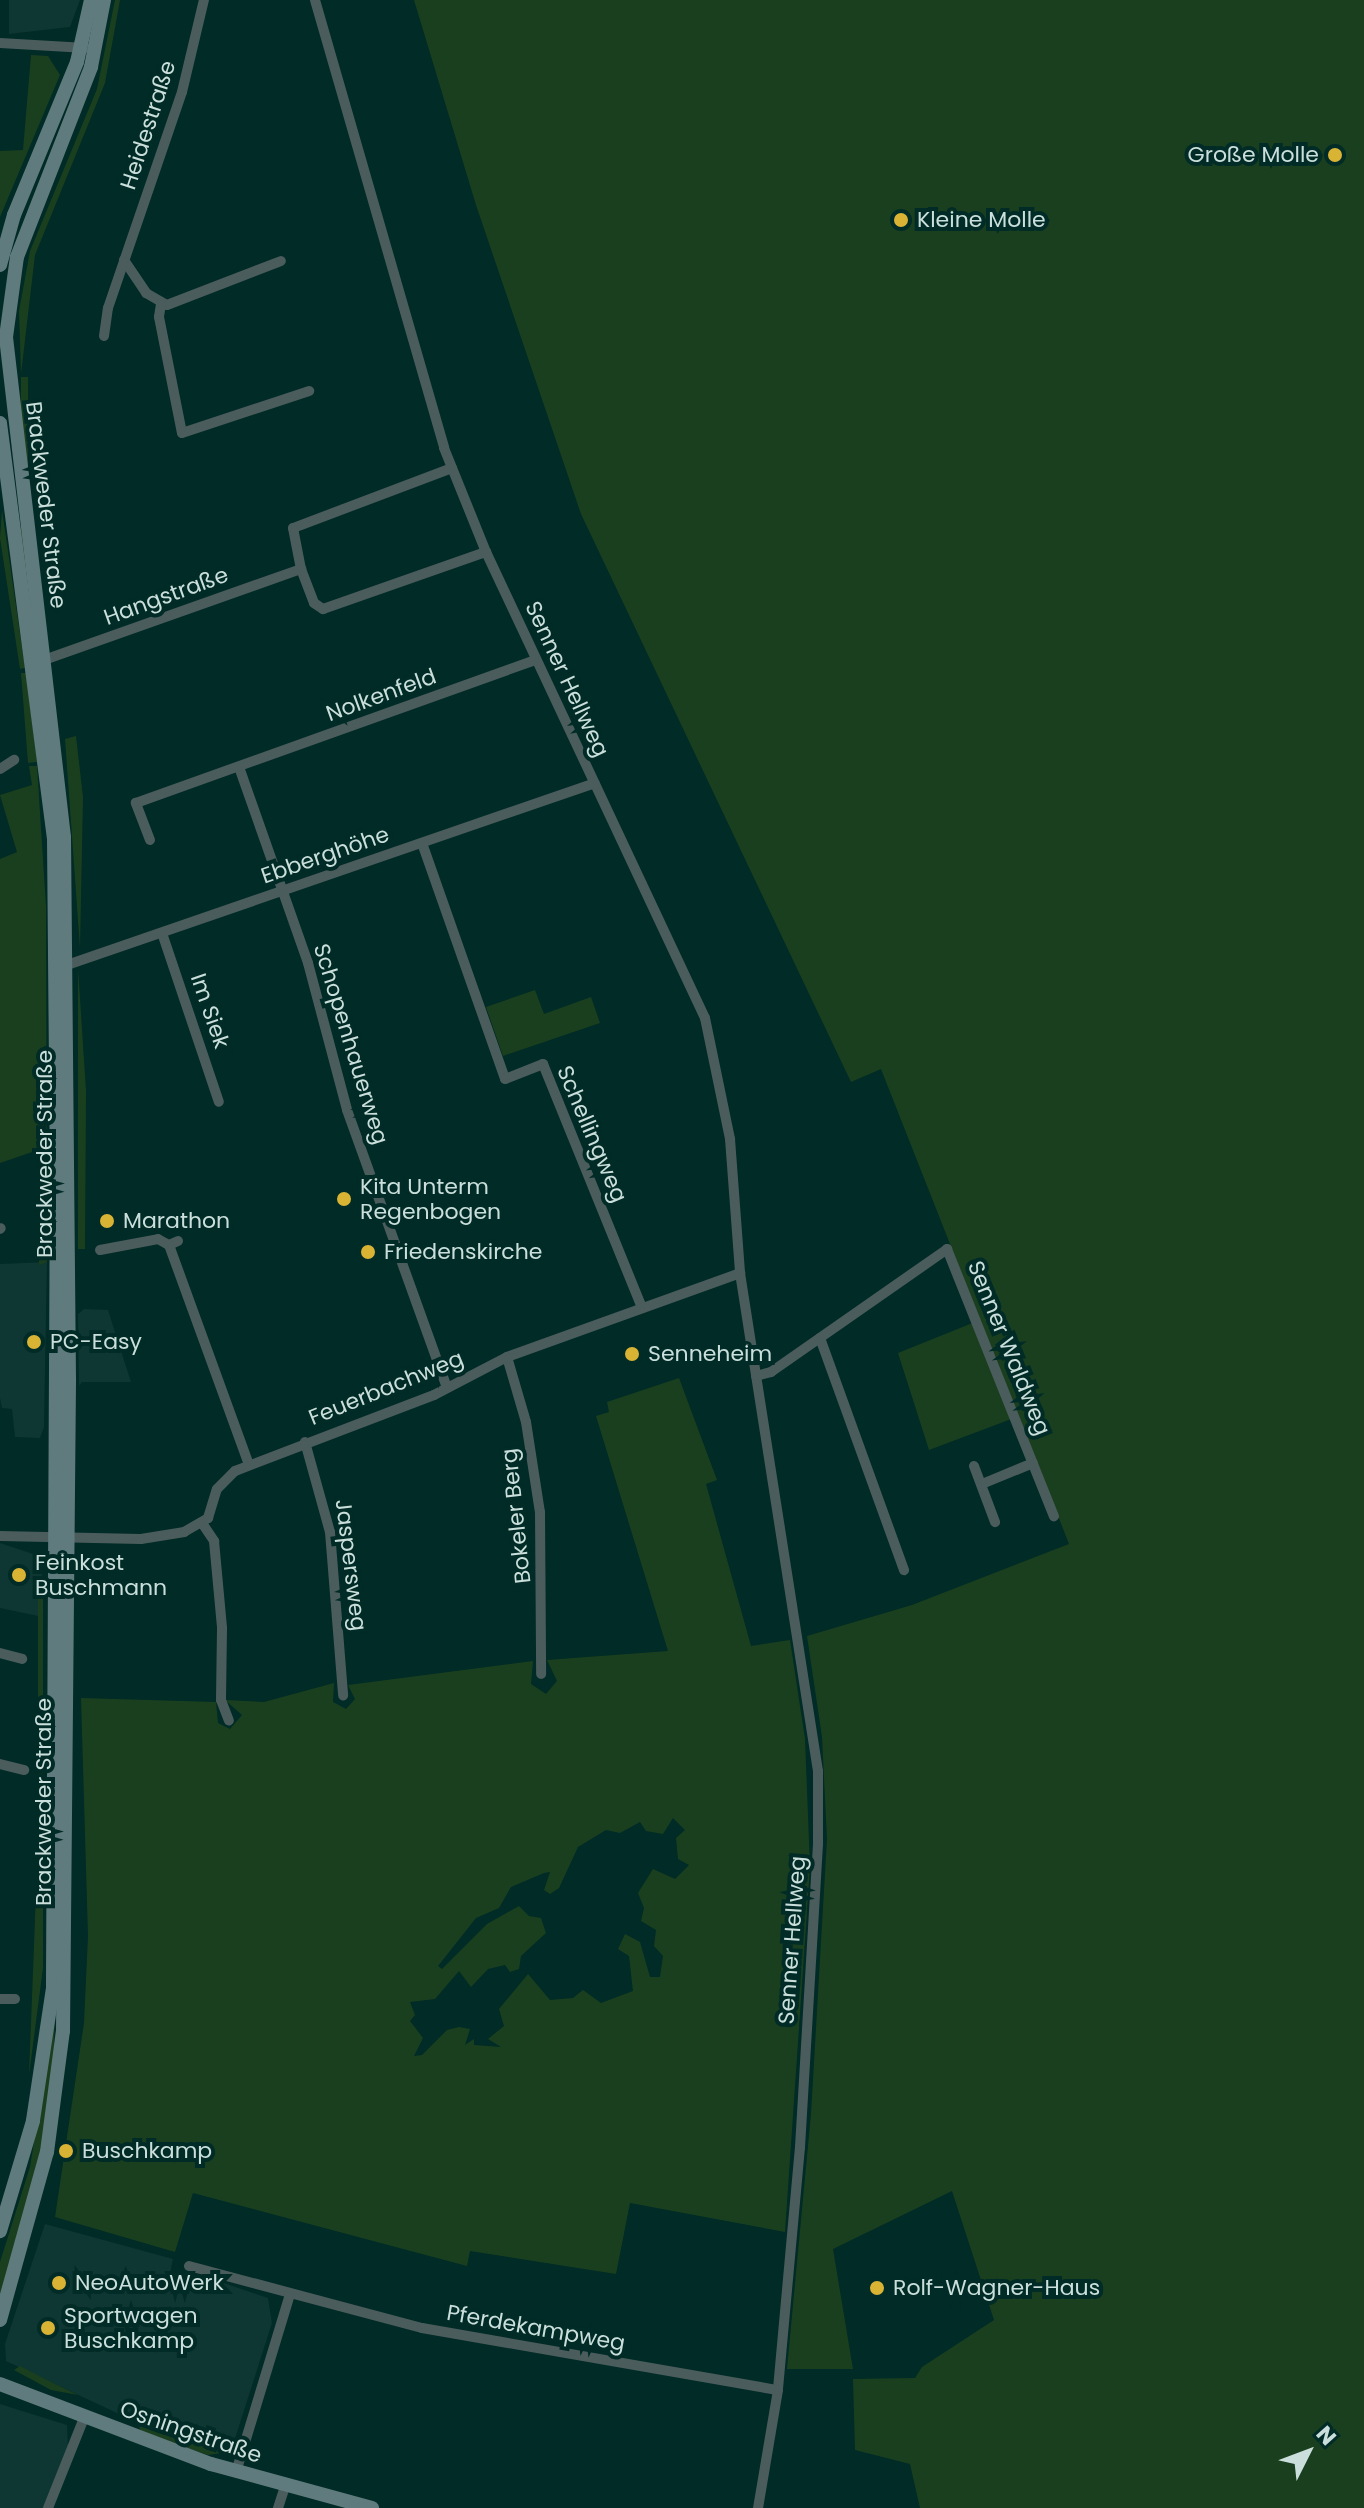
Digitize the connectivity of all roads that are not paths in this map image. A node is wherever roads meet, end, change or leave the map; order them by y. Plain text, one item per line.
1 (91, 0) edge
2 (104, 0) edge
3 (204, 0) edge
4 (315, 0) edge
5 (0, 43) edge
6 (89, 48) junction
7 (124, 260) junction
8 (281, 261) dead end
9 (0, 265) edge
10 (161, 304) junction
11 (104, 336) dead end
12 (4, 366) edge
13 (309, 391) dead end
14 (0, 423) edge
15 (452, 468) junction
16 (486, 552) junction
17 (301, 569) junction
18 (44, 660) junction
19 (536, 660) junction
20 (14, 760) dead end
21 (239, 767) junction
22 (0, 769) edge
23 (595, 783) junction
24 (150, 840) dead end
25 (422, 843) junction
26 (282, 891) junction
27 (162, 933) junction
28 (67, 965) junction
29 (219, 1102) dead end
30 (100, 1250) dead end
31 (740, 1273) junction
32 (642, 1308) junction
33 (820, 1338) junction
34 (507, 1357) junction
35 (756, 1376) junction
36 (447, 1388) junction
37 (305, 1442) junction
38 (1033, 1463) junction
39 (249, 1465) junction
40 (974, 1466) dead end
41 (982, 1484) junction
42 (1054, 1516) dead end
43 (995, 1522) dead end
44 (202, 1523) junction
45 (0, 1536) edge
46 (61, 1540) junction
47 (904, 1570) dead end
48 (0, 1653) edge
49 (22, 1659) dead end
50 (541, 1674) dead end
51 (343, 1695) dead end
52 (229, 1721) dead end
53 (0, 1764) edge
54 (24, 1770) dead end
55 (0, 1999) edge
56 (15, 1999) dead end
57 (0, 2009) edge
58 (0, 2231) edge
59 (189, 2266) dead end
60 (290, 2294) junction
61 (0, 2320) edge
62 (0, 2384) edge
63 (778, 2390) junction
64 (84, 2418) junction
65 (236, 2472) junction
66 (285, 2486) junction
67 (48, 2508) edge
68 (278, 2508) edge
69 (372, 2508) edge
70 (758, 2508) edge

1 - 6 main road, Brackweder Straße
2 - 6 main road, Brackweder Straße
3 - 7 street, Heidestraße
4 - 15 street, Senner Hellweg
5 - 6 street
6 - 9 main road, Brackweder Straße
6 - 12 main road, Brackweder Straße
7 - 10 street
7 - 11 street, Heidestraße
8 - 10 street
10 - 13 street
12 - 18 main road, Brackweder Straße
14 - 46 main road, Brackweder Straße
15 - 16 street, Senner Hellweg
15 - 17 street
16 - 17 street
16 - 19 street, Senner Hellweg
17 - 18 street, Hangstraße
18 - 28 main road, Brackweder Straße
19 - 21 street, Nolkenfeld
19 - 23 street, Senner Hellweg
20 - 22 street
21 - 24 street, Nolkenfeld
21 - 26 street
23 - 25 street, Ebberghöhe
23 - 31 street, Senner Hellweg
25 - 26 street, Ebberghöhe
25 - 32 street, Schellingweg
26 - 27 street, Ebberghöhe
26 - 36 street, Schopenhauerweg
27 - 28 street, Ebberghöhe
27 - 29 street, Im Siek
28 - 46 main road, Brackweder Straße
30 - 39 street
31 - 32 street, Feuerbachweg
31 - 35 street, Senner Hellweg
32 - 34 street, Feuerbachweg
33 - 35 street
33 - 38 street, Senner Waldweg
33 - 47 street
34 - 36 street, Feuerbachweg
34 - 50 street, Bokeler Berg
35 - 63 street, Senner Hellweg
36 - 37 street, Feuerbachweg
37 - 39 street, Feuerbachweg
37 - 51 street, Jaspersweg
38 - 41 street, Senner Waldweg
38 - 42 street, Senner Waldweg
39 - 44 street, Feuerbachweg
40 - 41 street
41 - 43 street
44 - 46 street
44 - 52 street
45 - 46 street
46 - 58 main road, Brackweder Straße
46 - 61 main road, Brackweder Straße
48 - 49 street
53 - 54 street
55 - 56 street
55 - 57 street
59 - 60 street, Pferdekampweg
60 - 63 street, Pferdekampweg
60 - 65 street
62 - 64 main road, Osningstraße
63 - 70 street, Senner Hellweg
64 - 65 main road, Osningstraße
64 - 67 street
65 - 66 main road, Osningstraße
66 - 68 street
66 - 69 main road, Osningstraße

